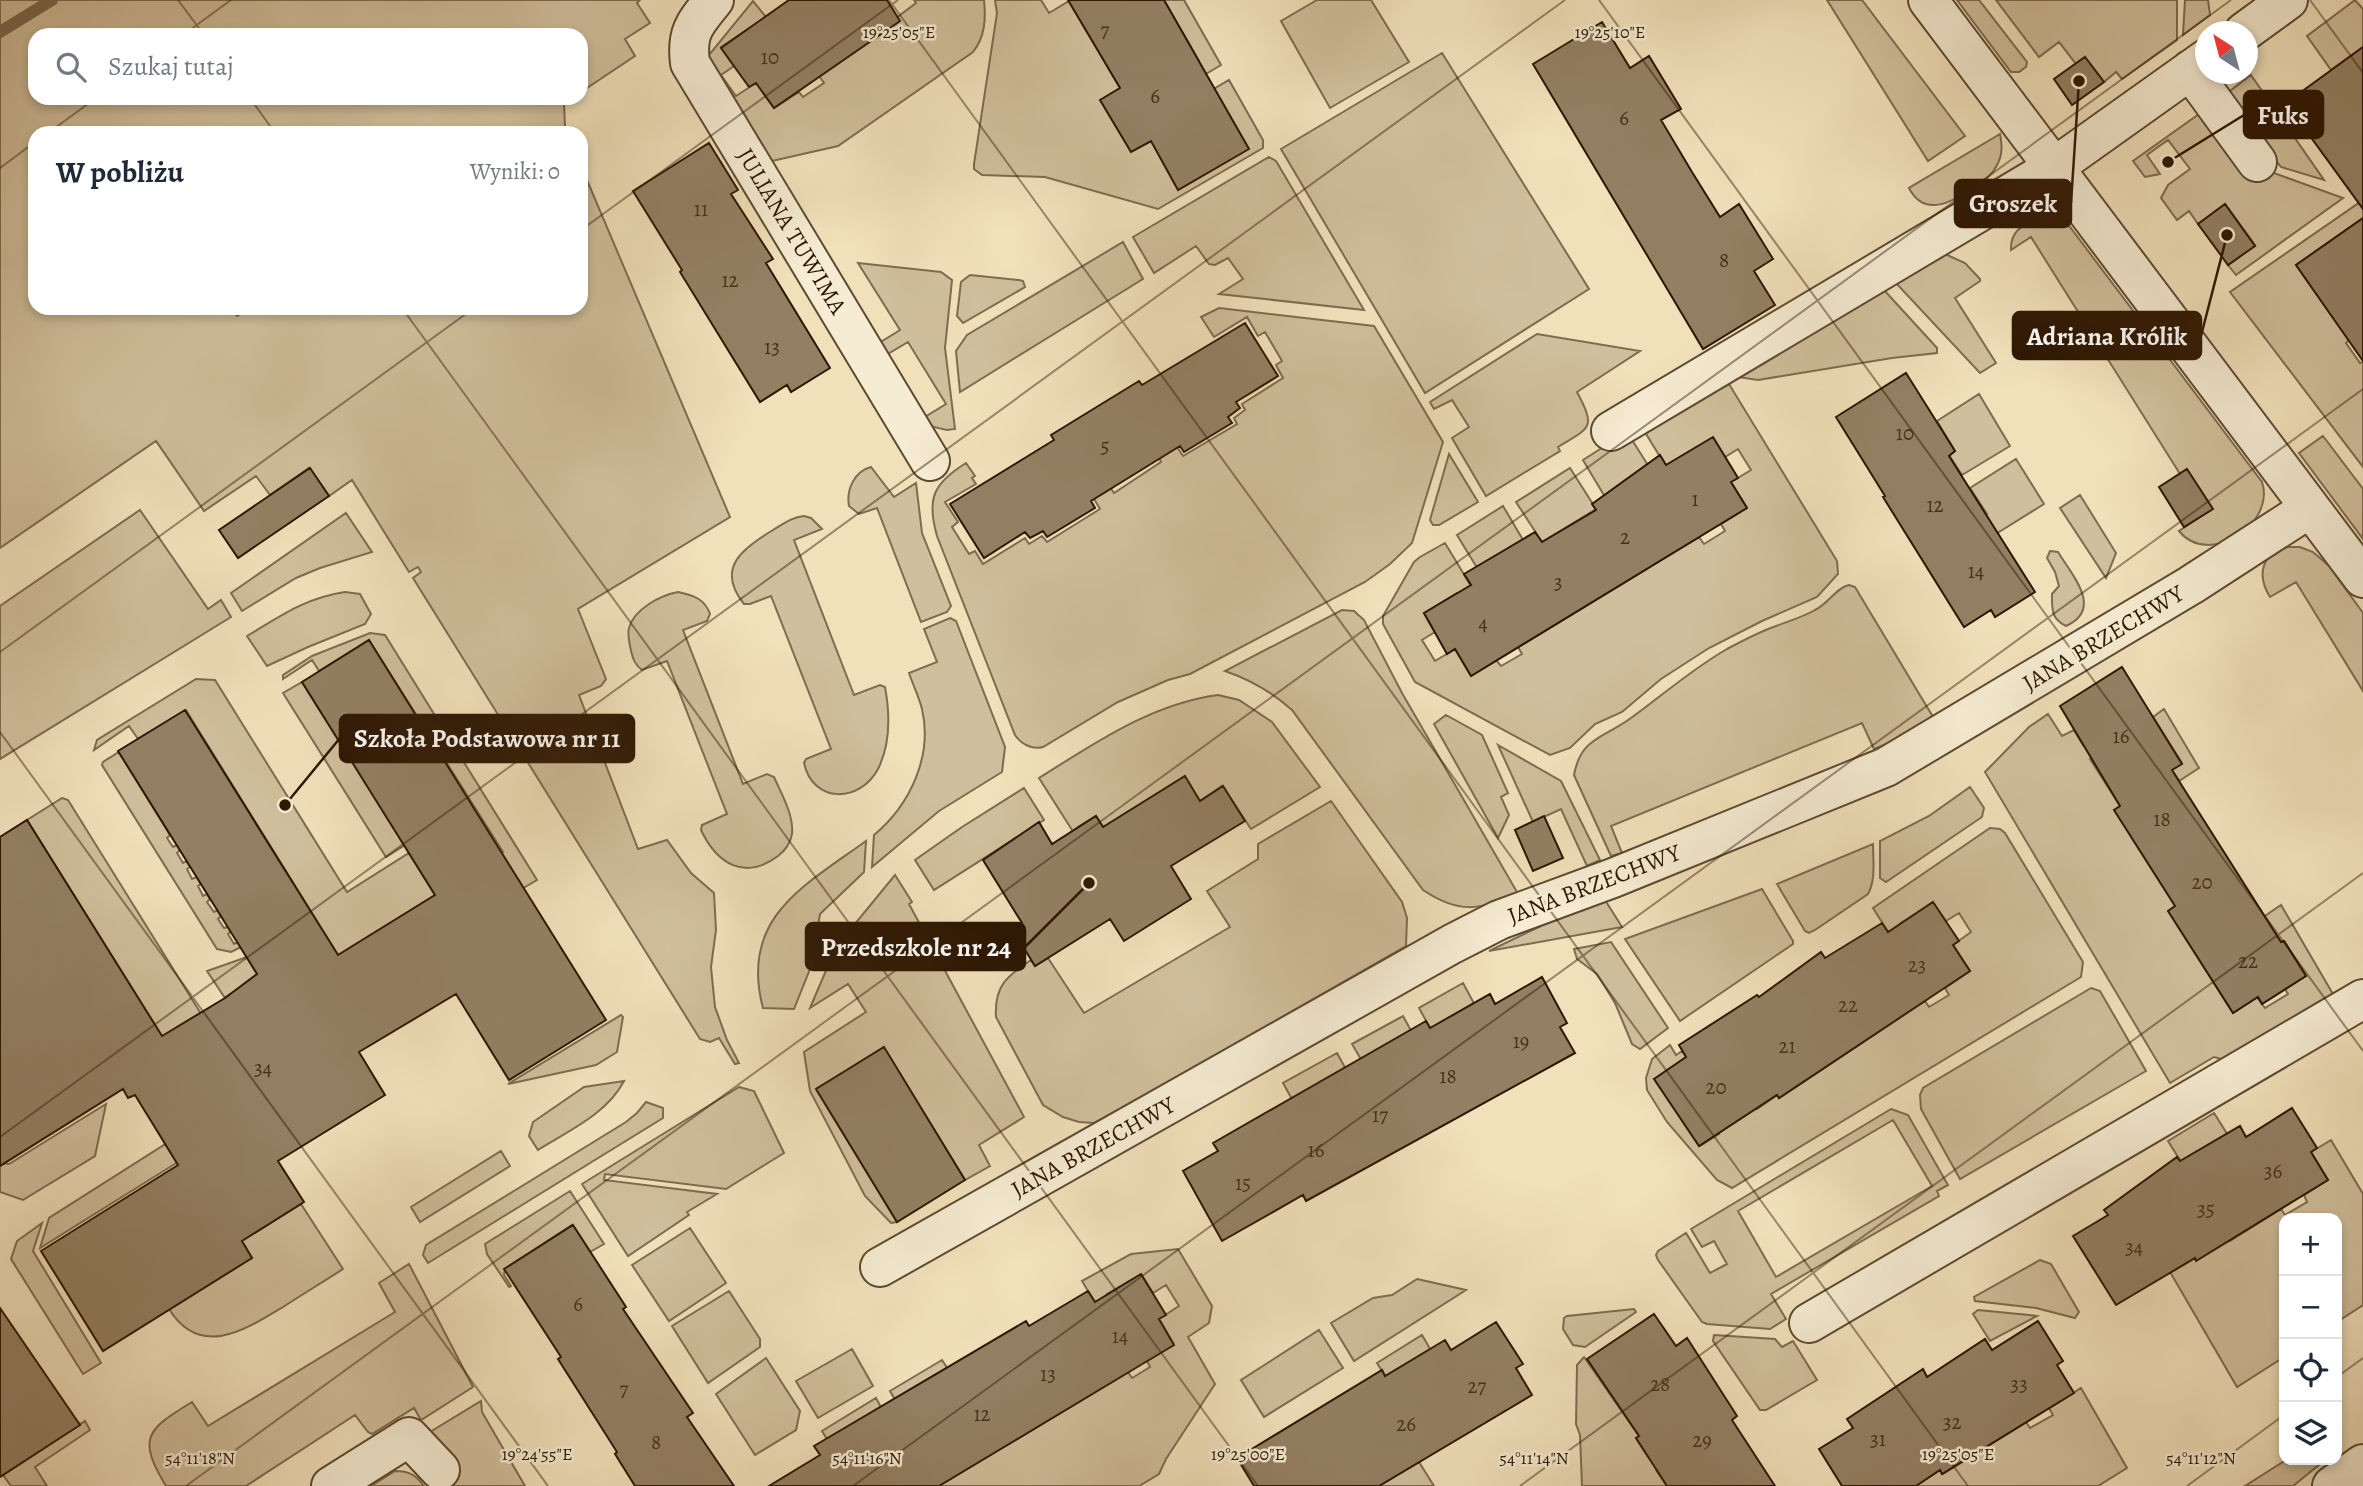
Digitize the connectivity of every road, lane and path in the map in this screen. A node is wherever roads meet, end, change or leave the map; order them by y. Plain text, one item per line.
1 (1928, 0) edge
2 (2288, 0) edge
3 (705, 11) edge
4 (2258, 22) edge
5 (2195, 66) edge
6 (2210, 84) edge
7 (2257, 162) dead end
8 (2053, 168) junction
9 (1611, 431) dead end
10 (930, 461) dead end
11 (2310, 508) junction
12 (2363, 578) edge
13 (2363, 999) edge
14 (880, 1267) dead end
15 (1809, 1324) dead end
16 (2363, 1464) edge
17 (440, 1470) dead end
18 (331, 1486) edge
19 (2332, 1486) edge

1 - 8 street
2 - 4 street
3 - 10 street, JULIANA TUWIMA
5 - 8 street
6 - 7 street
8 - 9 street
8 - 11 street
11 - 12 street
11 - 14 street, JANA BRZECHWY
13 - 15 street
16 - 19 street
17 - 18 street

